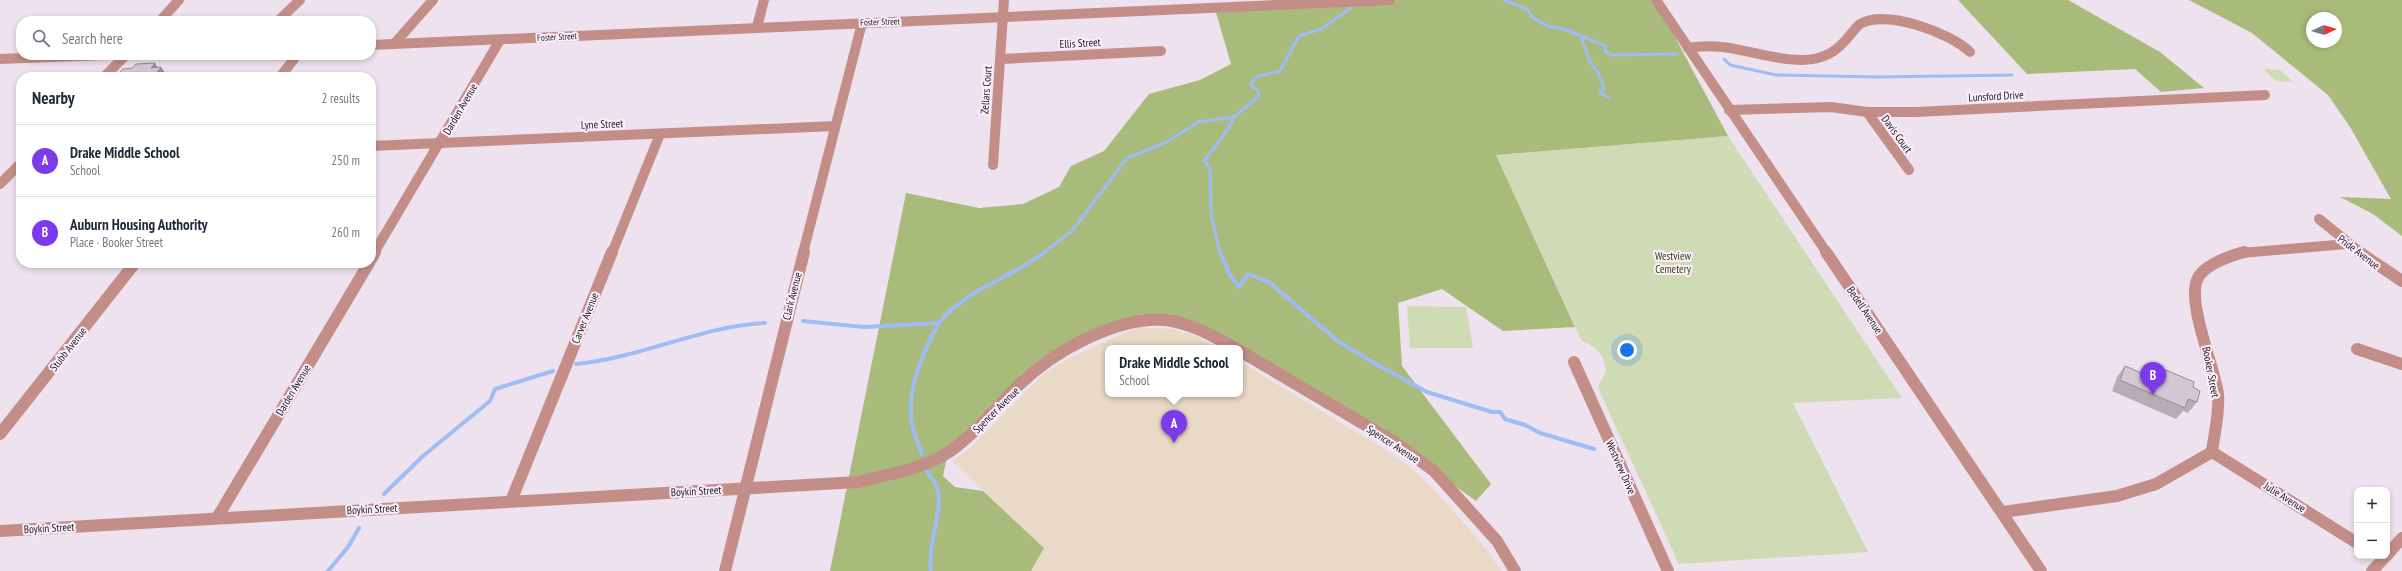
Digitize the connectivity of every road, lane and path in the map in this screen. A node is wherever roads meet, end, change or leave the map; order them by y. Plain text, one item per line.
1 (179, 0) edge
2 (300, 0) edge
3 (433, 0) edge
4 (764, 0) edge
5 (1004, 0) edge
6 (1390, 0) edge
7 (1656, 0) edge
8 (1214, 5) edge
9 (165, 16) edge
10 (283, 16) edge
11 (1003, 17) junction
12 (862, 23) junction
13 (757, 27) junction
14 (500, 40) junction
15 (394, 44) junction
16 (376, 45) edge
17 (1688, 48) junction
18 (1161, 51) dead end
19 (1970, 52) dead end
20 (16, 58) edge
21 (0, 59) edge
22 (1001, 59) junction
23 (121, 60) edge
24 (293, 60) edge
25 (109, 72) edge
26 (284, 72) edge
27 (2265, 95) dead end
28 (1729, 110) junction
29 (1867, 112) junction
30 (835, 126) junction
31 (660, 134) junction
32 (440, 143) junction
33 (376, 146) edge
34 (993, 165) dead end
35 (16, 168) edge
36 (1909, 170) dead end
37 (0, 184) edge
38 (2319, 219) dead end
39 (2347, 244) junction
40 (376, 252) edge
41 (131, 268) edge
42 (366, 268) edge
43 (2402, 281) edge
44 (1230, 345) edge
45 (2357, 348) dead end
46 (1243, 353) edge
47 (1574, 362) dead end
48 (2402, 364) edge
49 (0, 434) edge
50 (2212, 452) junction
51 (744, 489) junction
52 (511, 501) junction
53 (2002, 512) junction
54 (217, 518) junction
55 (0, 531) edge
56 (2402, 538) edge
57 (2354, 540) edge
58 (2390, 550) edge
59 (2382, 559) edge
60 (726, 571) edge
61 (1515, 571) edge
62 (1668, 571) edge
63 (2041, 571) edge
64 (2372, 571) edge

1 - 9 street
2 - 10 street
3 - 15 street
4 - 13 street
5 - 11 street, Zellars Court
6 - 8 street, Foster Street
7 - 17 street
8 - 11 street, Foster Street
11 - 12 street, Foster Street
11 - 22 street, Zellars Court
12 - 13 street, Foster Street
12 - 30 street, Clark Avenue
13 - 14 street, Foster Street
14 - 15 street, Foster Street
14 - 32 street, Darden Avenue
15 - 16 street, Foster Street
17 - 19 street
17 - 28 street, Bedell Avenue
18 - 22 street, Ellis Street
20 - 21 street
22 - 34 street, Zellars Court
23 - 25 street
24 - 26 street
27 - 29 street, Lunsford Drive
28 - 29 street, Lunsford Drive
28 - 53 street, Bedell Avenue
29 - 36 street, Davis Court
30 - 31 street, Lyne Street
30 - 51 street, Clark Avenue
31 - 32 street, Lyne Street
31 - 52 street, Carver Avenue
32 - 33 street, Lyne Street
32 - 40 street, Darden Avenue
35 - 37 street
38 - 39 street, Pride Avenue
39 - 43 street, Pride Avenue
39 - 50 street, Booker Street
41 - 49 street, Stubb Avenue
42 - 54 street, Darden Avenue
44 - 51 street, Spencer Avenue
45 - 48 street
46 - 61 street, Spencer Avenue
47 - 62 street, Westview Drive
50 - 53 street
50 - 57 street, Julie Avenue
51 - 52 street, Boykin Street
51 - 60 street, Clark Avenue
52 - 54 street, Boykin Street
53 - 63 street, Bedell Avenue
54 - 55 street, Boykin Street
56 - 58 street
59 - 64 street

